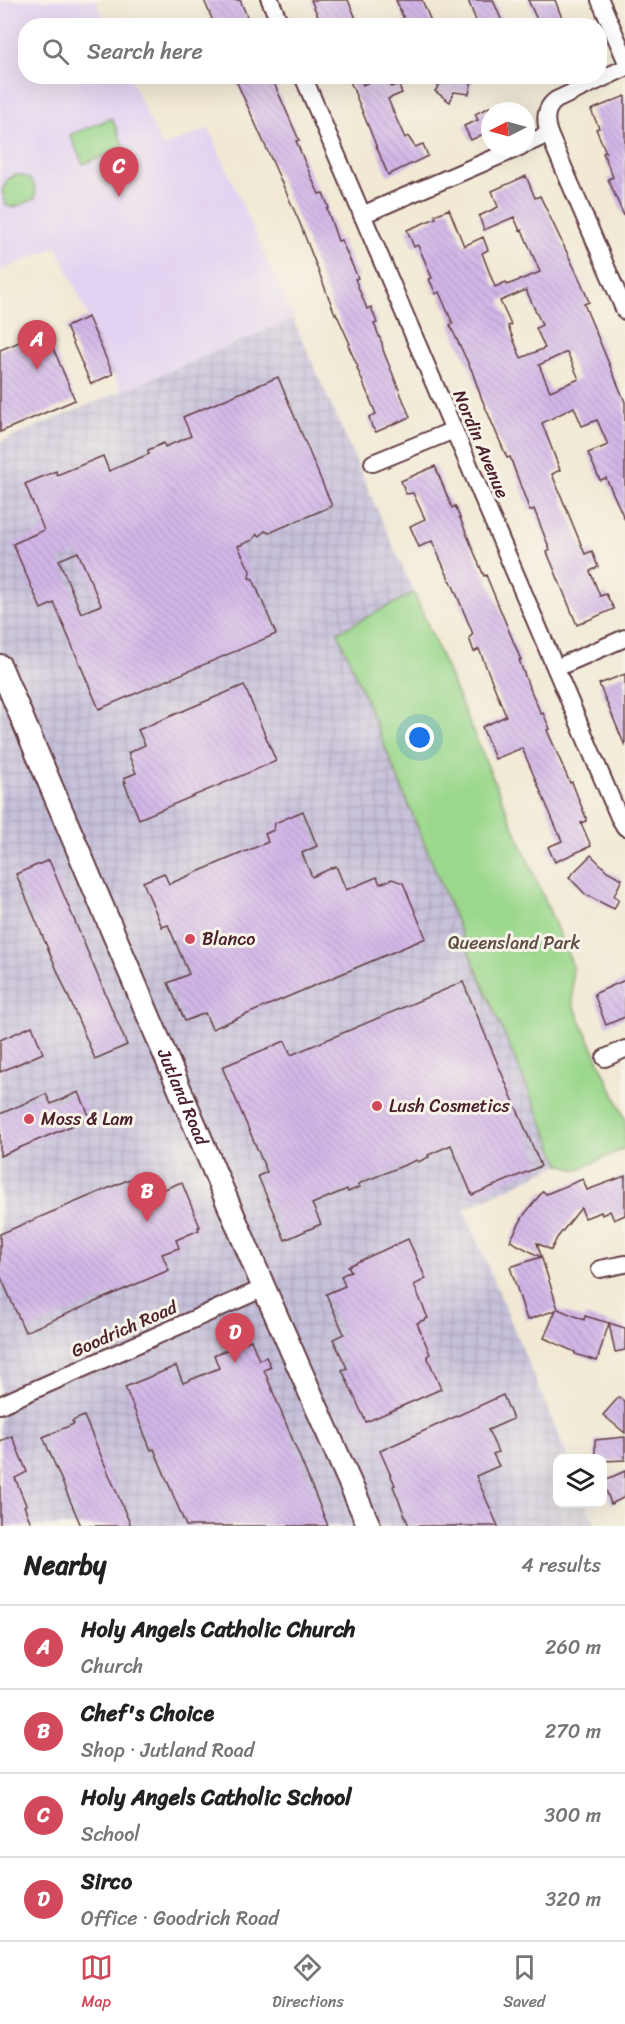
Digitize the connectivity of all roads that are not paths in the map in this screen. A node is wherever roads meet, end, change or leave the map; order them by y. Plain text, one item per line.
1 (270, 0) edge
2 (600, 0) edge
3 (278, 18) edge
4 (625, 58) edge
5 (625, 68) edge
6 (607, 76) edge
7 (306, 84) edge
8 (590, 84) edge
9 (549, 134) junction
10 (535, 140) edge
11 (499, 156) edge
12 (362, 216) junction
13 (625, 311) edge
14 (454, 430) junction
15 (373, 463) dead end
16 (625, 638) edge
17 (0, 666) edge
18 (556, 668) junction
19 (625, 827) edge
20 (625, 1050) edge
21 (605, 1058) dead end
22 (625, 1264) edge
23 (600, 1269) dead end
24 (264, 1288) junction
25 (0, 1405) edge
26 (369, 1526) edge

1 - 3 street
2 - 4 street
5 - 6 street
7 - 12 street, Nordin Avenue
8 - 9 street
9 - 10 street
9 - 13 street
11 - 12 street
12 - 14 street, Nordin Avenue
14 - 15 street
14 - 18 street, Nordin Avenue
16 - 18 street
17 - 24 street, Jutland Road
18 - 19 street, Nordin Avenue
20 - 21 street
22 - 23 street
24 - 25 street, Goodrich Road
24 - 26 street, Jutland Road

